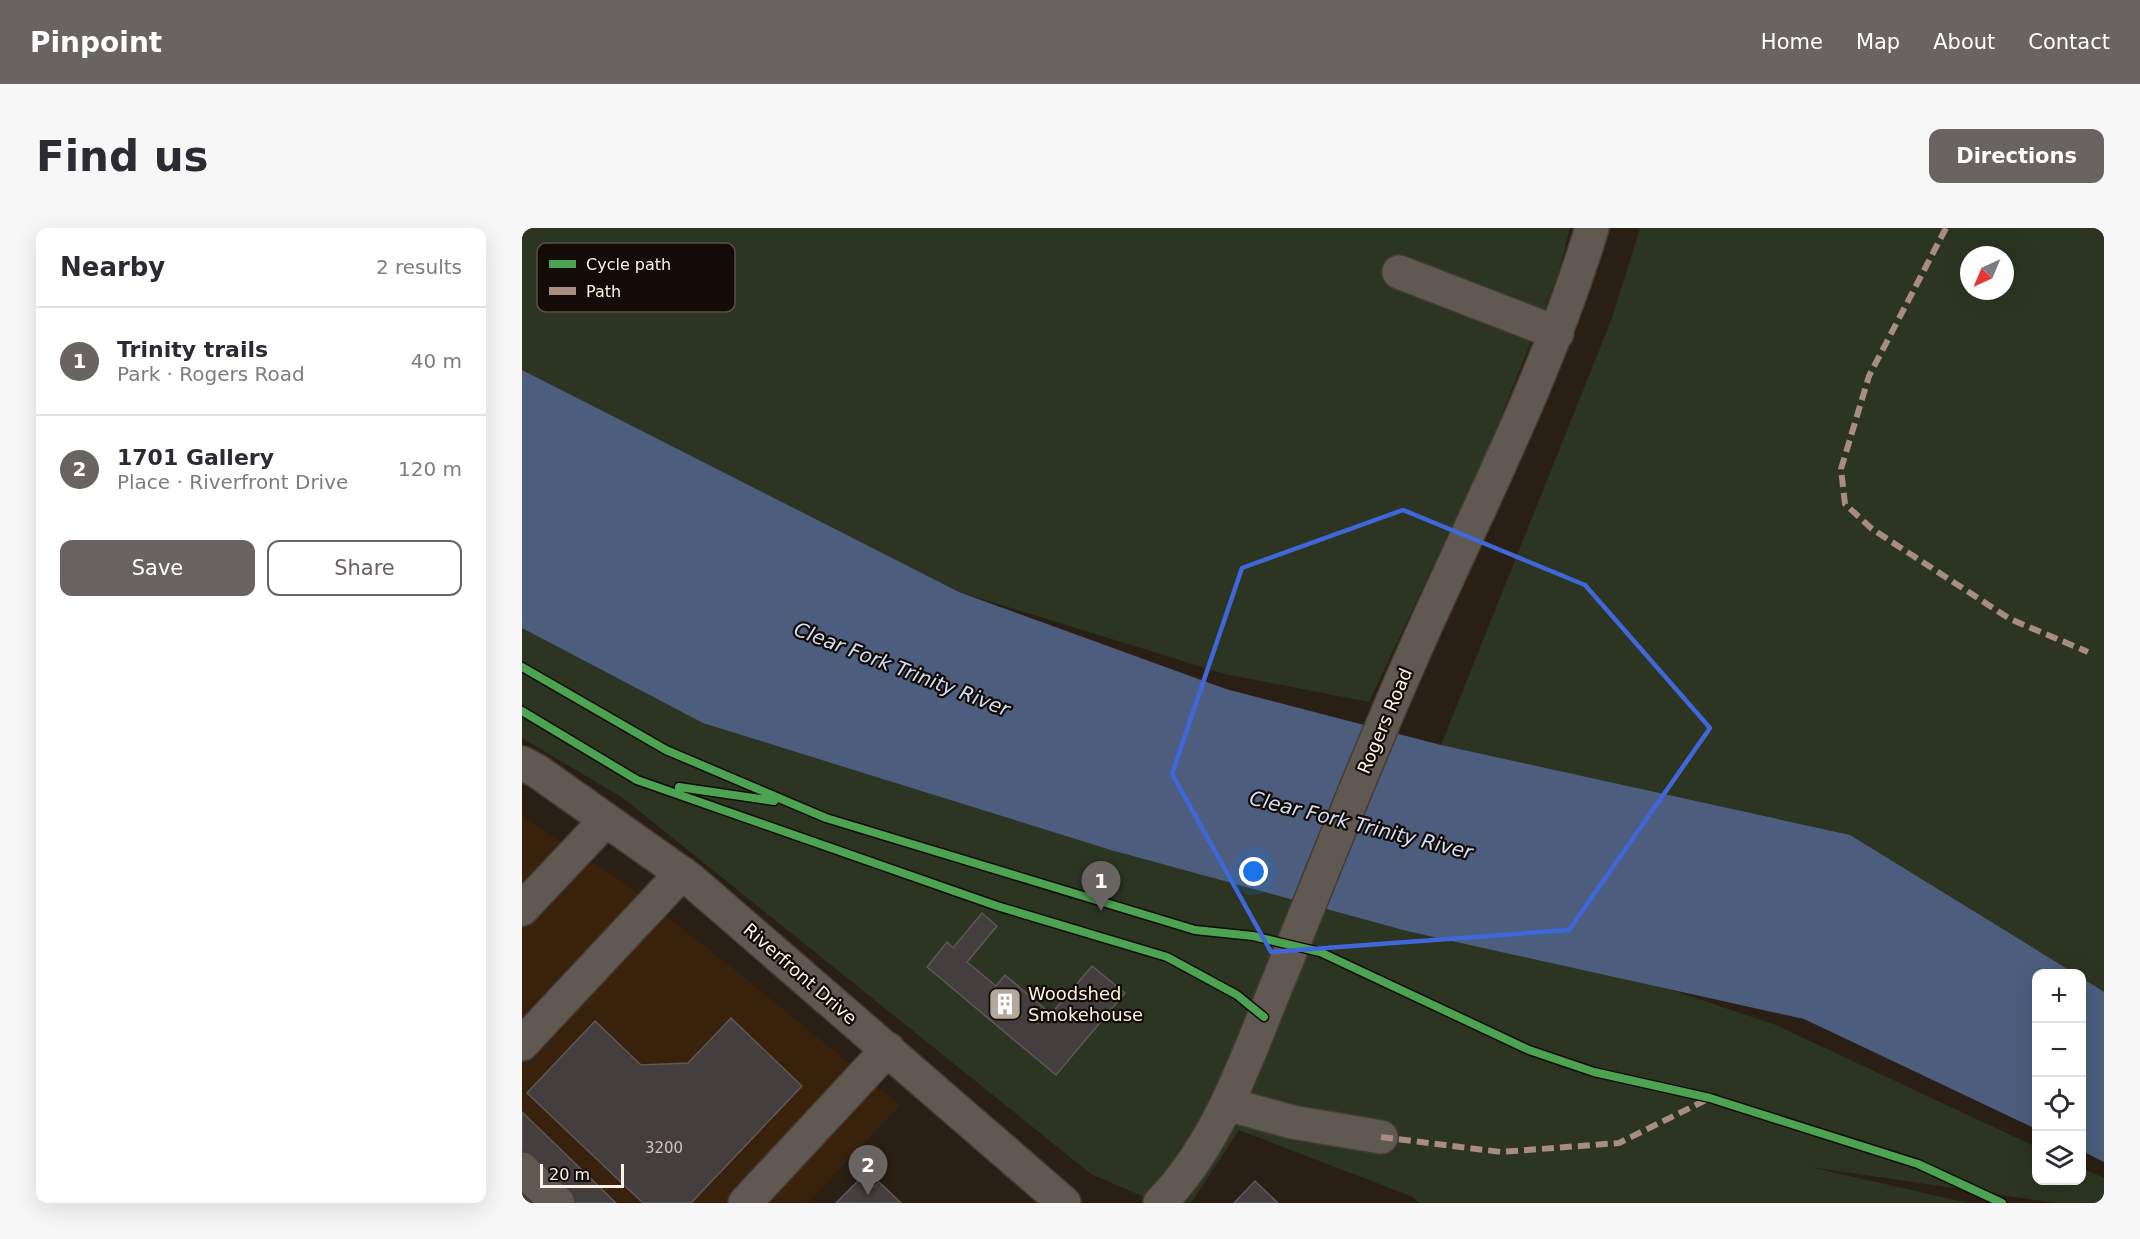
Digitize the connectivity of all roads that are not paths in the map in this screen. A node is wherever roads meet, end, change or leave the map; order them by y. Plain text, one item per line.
1 (1592, 228) edge
2 (1399, 272) dead end
3 (1557, 333) junction
4 (522, 763) edge
5 (606, 820) junction
6 (682, 873) junction
7 (522, 909) edge
8 (522, 1044) edge
9 (888, 1050) junction
10 (1227, 1104) junction
11 (1381, 1137) dead end
12 (522, 1169) edge
13 (558, 1203) edge
14 (745, 1203) edge
15 (1064, 1203) edge
16 (1160, 1203) edge

1 - 3 street, Rogers Road
2 - 3 street
3 - 10 street, Rogers Road
4 - 5 street, Riverfront Drive
5 - 6 street, Riverfront Drive
5 - 7 street
6 - 8 street
6 - 9 street, Riverfront Drive
9 - 14 street
9 - 15 street, Riverfront Drive
10 - 11 street
10 - 16 street, Rogers Road
12 - 13 street

